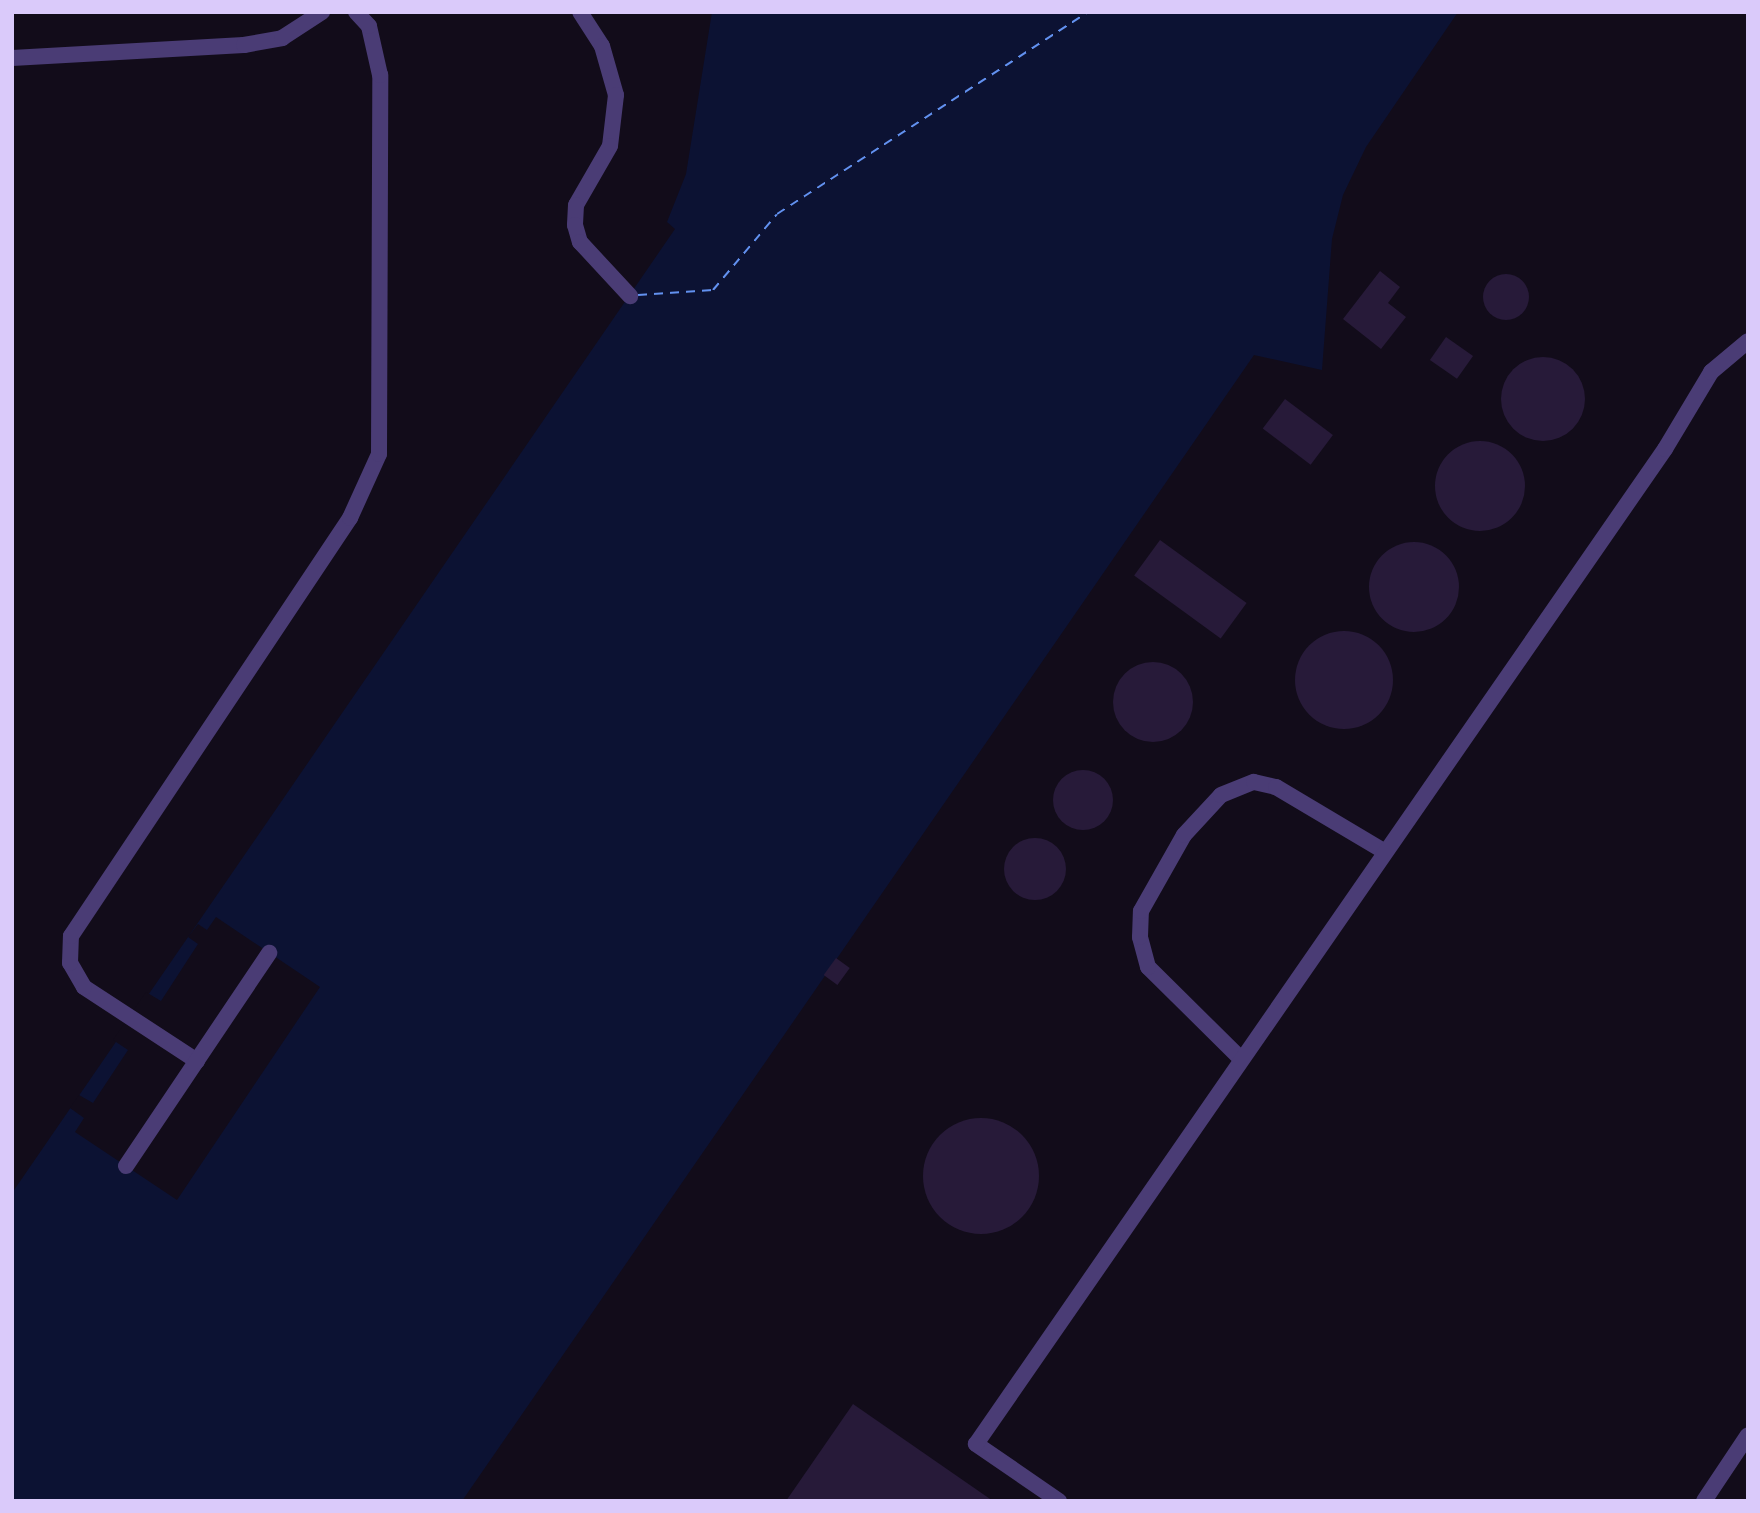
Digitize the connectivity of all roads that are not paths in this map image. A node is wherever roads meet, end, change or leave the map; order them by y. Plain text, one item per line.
1 (322, 12) edge
2 (356, 12) edge
3 (580, 12) edge
4 (12, 58) edge
5 (630, 296) dead end
6 (1748, 341) edge
7 (1382, 850) junction
8 (269, 953) dead end
9 (1239, 1056) junction
10 (197, 1061) junction
11 (127, 1167) dead end
12 (1748, 1435) edge
13 (1059, 1501) edge
14 (1703, 1501) edge

1 - 4 lane
2 - 10 lane
3 - 5 lane
6 - 7 lane
7 - 9 lane
7 - 9 lane
8 - 10 lane
9 - 13 lane
10 - 11 lane
12 - 14 lane

